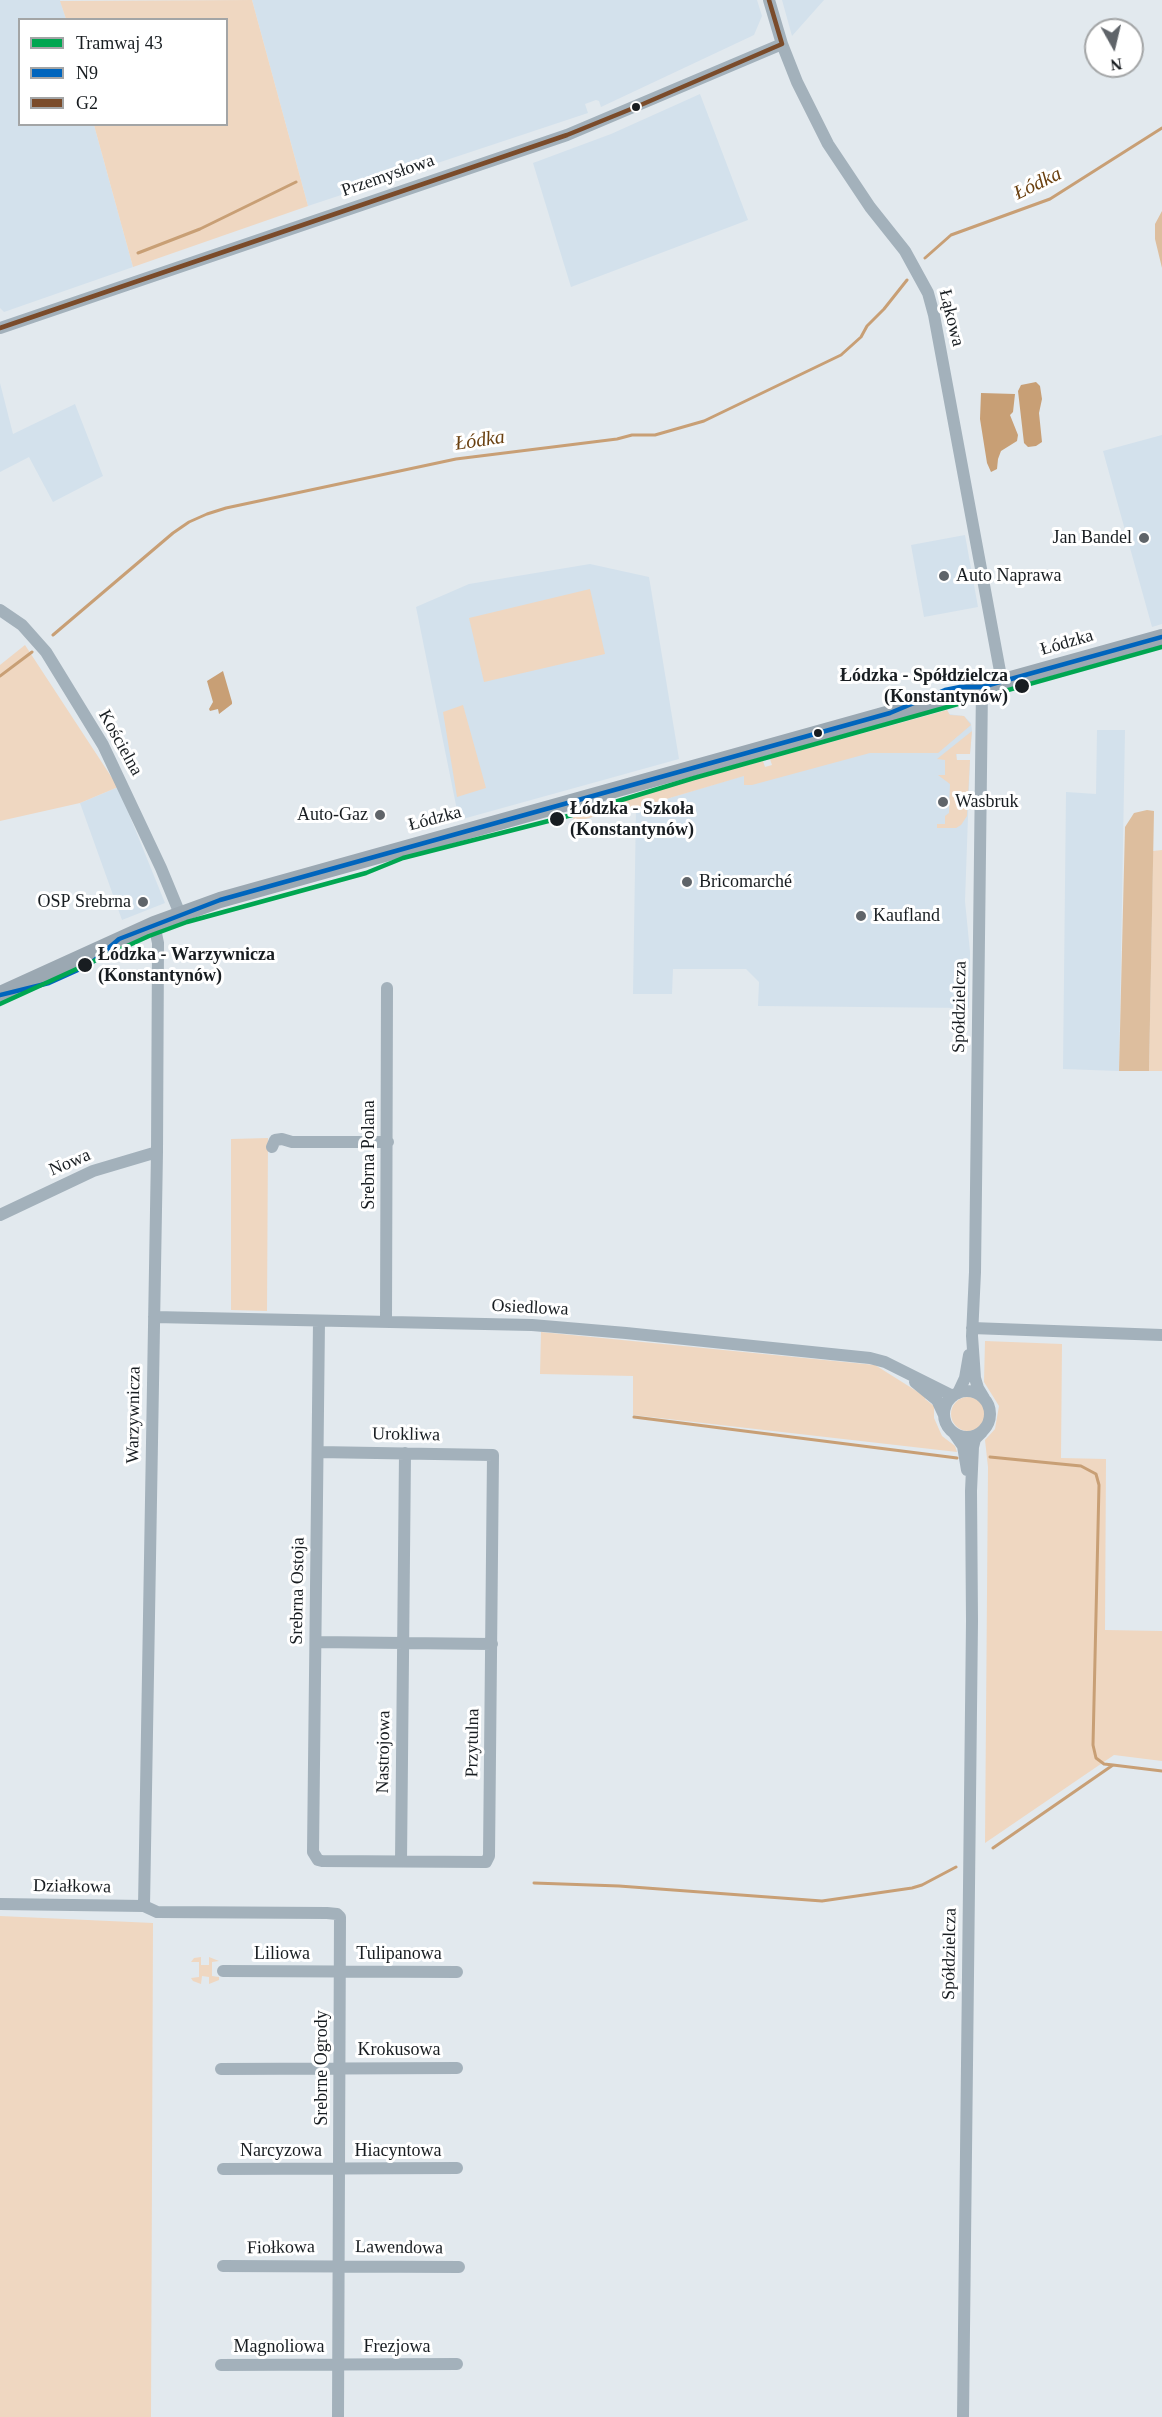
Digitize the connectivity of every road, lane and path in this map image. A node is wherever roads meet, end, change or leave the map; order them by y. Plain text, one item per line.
1 (769, 0) edge
2 (782, 44) junction
3 (0, 328) edge
4 (0, 610) edge
5 (1162, 637) edge
6 (1002, 682) junction
7 (982, 687) junction
8 (180, 914) junction
9 (154, 924) junction
10 (387, 988) dead end
11 (0, 994) edge
12 (388, 1142) junction
13 (272, 1147) dead end
14 (157, 1152) junction
15 (0, 1215) edge
16 (154, 1317) junction
17 (319, 1321) junction
18 (386, 1322) junction
19 (972, 1332) junction
20 (1162, 1335) edge
21 (900, 1370) junction
22 (966, 1373) junction
23 (936, 1387) junction
24 (956, 1395) junction
25 (984, 1398) junction
26 (945, 1415) junction
27 (951, 1430) junction
28 (982, 1432) junction
29 (318, 1452) junction
30 (405, 1454) junction
31 (493, 1455) joint
32 (971, 1491) junction
33 (316, 1642) junction
34 (404, 1644) junction
35 (492, 1644) junction
36 (318, 1860) joint
37 (401, 1861) junction
38 (0, 1904) edge
39 (144, 1906) junction
40 (223, 1971) dead end
41 (340, 1972) junction
42 (457, 1972) dead end
43 (340, 2068) junction
44 (457, 2068) dead end
45 (221, 2069) dead end
46 (457, 2168) dead end
47 (223, 2169) dead end
48 (339, 2169) junction
49 (339, 2265) junction
50 (223, 2266) dead end
51 (459, 2267) dead end
52 (457, 2364) dead end
53 (221, 2365) dead end
54 (338, 2365) junction
55 (338, 2417) edge
56 (963, 2417) edge

1 - 2 street, Łąkowa
2 - 3 street, Przemysłowa
2 - 6 street, Łąkowa
4 - 8 street, Kościelna
5 - 6 main road, Łódzka
6 - 7 main road, Łódzka
7 - 8 main road, Łódzka
7 - 19 street, Spółdzielcza
8 - 9 main road, Łódzka
9 - 11 main road, Łódzka
9 - 14 street, Warzywnicza
10 - 12 street, Srebrna Polana
12 - 13 street
12 - 18 street, Srebrna Polana
14 - 15 street, Nowa
14 - 16 street, Warzywnicza
16 - 17 street, Osiedlowa
16 - 39 street, Warzywnicza
17 - 18 street, Osiedlowa
17 - 29 street, Srebrna Ostoja
18 - 21 street, Osiedlowa
19 - 20 street
19 - 22 street
19 - 25 street
21 - 23 street, Osiedlowa
21 - 26 street, Osiedlowa
22 - 23 street
22 - 24 street
23 - 24 street, Osiedlowa
24 - 25 street
24 - 26 street
25 - 28 street
26 - 27 street
27 - 28 street
27 - 32 street
28 - 32 street
29 - 30 street, Urokliwa
29 - 33 street, Srebrna Ostoja
30 - 31 street, Urokliwa
30 - 34 street, Nastrojowa
31 - 35 street, Przytulna
32 - 56 street, Spółdzielcza
33 - 34 street
33 - 36 street, Srebrna Ostoja
34 - 35 street
34 - 37 street, Nastrojowa
35 - 37 street, Przytulna
36 - 37 street, Przytulna
38 - 39 street, Działkowa
39 - 41 street, Srebrne Ogrody
40 - 41 street, Liliowa
41 - 42 street, Tulipanowa
41 - 43 street, Srebrne Ogrody
43 - 44 street, Krokusowa
43 - 45 street, Krokusowa
43 - 48 street, Srebrne Ogrody
46 - 48 street, Hiacyntowa
47 - 48 street, Narcyzowa
48 - 49 street, Srebrne Ogrody
49 - 50 street, Fiołkowa
49 - 51 street, Lawendowa
49 - 54 street, Srebrne Ogrody
52 - 54 street, Frezjowa
53 - 54 street, Magnoliowa
54 - 55 street, Srebrne Ogrody

